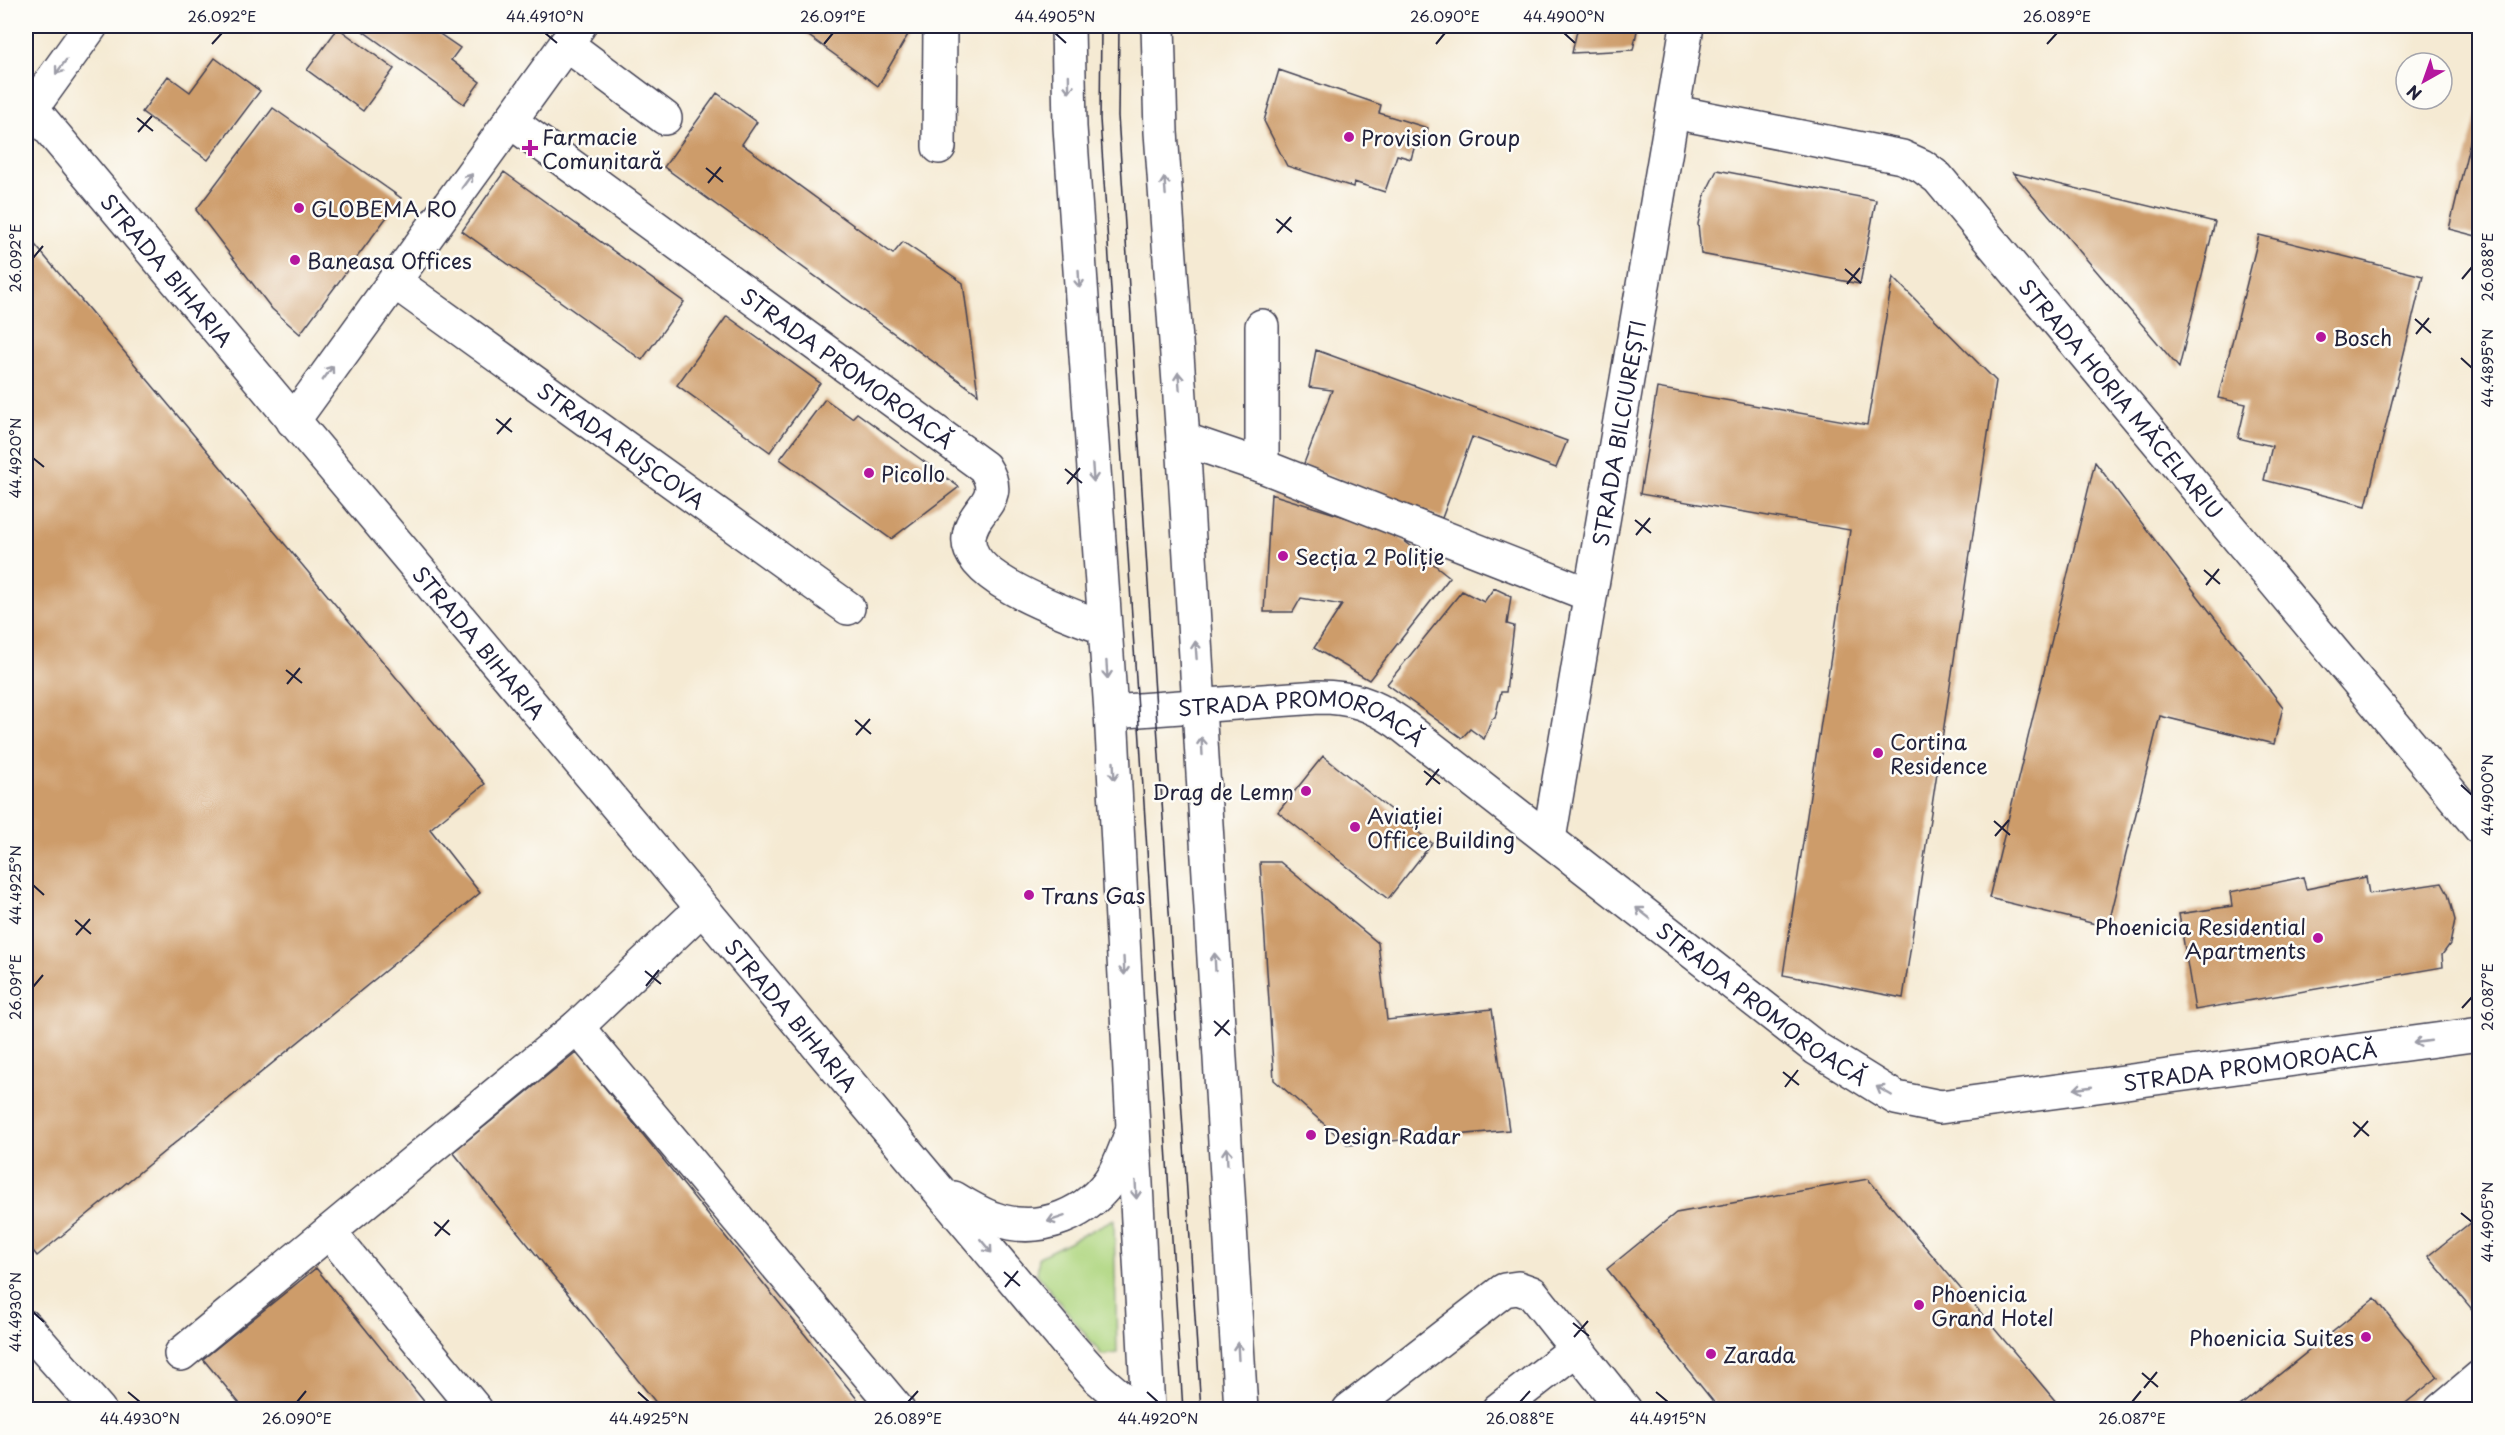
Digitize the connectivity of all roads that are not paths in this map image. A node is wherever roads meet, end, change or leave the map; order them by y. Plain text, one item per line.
1 (91, 26) edge
2 (940, 26) edge
3 (1068, 26) edge
4 (1158, 26) edge
5 (1687, 26) edge
6 (573, 35) edge
7 (29, 104) edge
8 (1674, 112) junction
9 (665, 118) dead end
10 (510, 121) junction
11 (939, 147) dead end
12 (395, 282) junction
13 (1262, 326) dead end
14 (293, 421) junction
15 (1183, 439) junction
16 (1262, 466) junction
17 (1590, 595) junction
18 (848, 608) dead end
19 (1104, 627) junction
20 (1199, 708) junction
21 (1111, 712) junction
22 (2480, 828) edge
23 (1549, 839) junction
24 (701, 909) junction
25 (577, 1027) junction
26 (2480, 1034) edge
27 (1132, 1131) junction
28 (935, 1186) junction
29 (329, 1232) junction
30 (26, 1326) edge
31 (1576, 1349) junction
32 (181, 1354) dead end
33 (2480, 1377) edge
34 (99, 1410) edge
35 (476, 1410) edge
36 (898, 1410) edge
37 (1135, 1410) edge
38 (1148, 1410) edge
39 (1241, 1410) edge
40 (1349, 1410) edge
41 (1498, 1410) edge
42 (1625, 1410) edge
43 (2441, 1410) edge

1 -> 7 street
2 - 11 street
3 -> 19 street
15 -> 4 street
5 - 8 street, STRADA BILCIUREȘTI
6 - 9 street
6 - 10 street
7 - 14 street, STRADA BIHARIA
8 - 17 street, STRADA BILCIUREȘTI
8 - 22 street, STRADA HORIA MĂCELARIU
12 -> 10 street
10 - 19 street, STRADA PROMOROACĂ
14 -> 12 street
12 - 18 street, STRADA RUȘCOVA
13 - 16 street
14 - 24 street, STRADA BIHARIA
15 - 16 street
20 -> 15 street
16 - 17 street
17 - 23 street, STRADA BILCIUREȘTI
19 -> 21 street
20 - 21 street, STRADA PROMOROACĂ
20 - 23 street, STRADA PROMOROACĂ
39 -> 20 street
21 -> 27 street
26 -> 23 street, STRADA PROMOROACĂ
24 - 25 street
24 - 28 street, STRADA BIHARIA
25 - 29 street
25 - 36 street
27 -> 28 street, STRADA BIHARIA
27 -> 38 street
28 -> 37 street, STRADA BIHARIA
29 - 32 street
29 - 35 street
30 - 34 street
31 - 40 street
31 - 41 street
31 - 42 street
33 - 43 street

